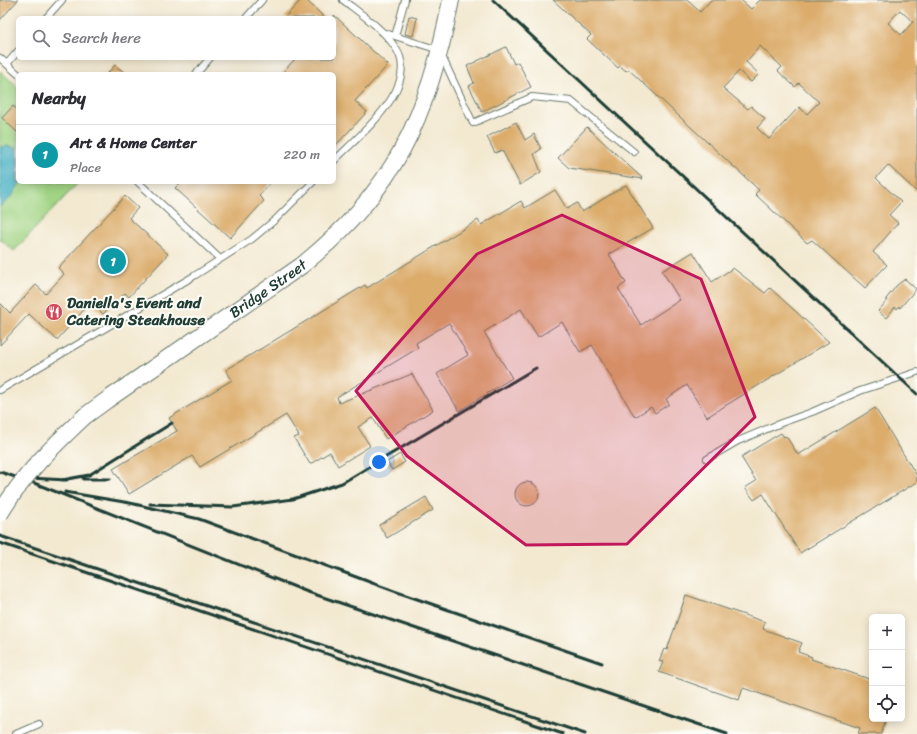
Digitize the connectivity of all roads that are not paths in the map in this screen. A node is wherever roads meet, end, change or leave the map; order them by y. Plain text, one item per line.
1 (62, 0) edge
2 (262, 0) edge
3 (343, 0) edge
4 (451, 0) edge
5 (404, 1) edge
6 (48, 16) edge
7 (248, 16) edge
8 (382, 32) junction
9 (395, 36) junction
10 (439, 50) junction
11 (16, 53) edge
12 (0, 58) edge
13 (208, 60) edge
14 (7, 64) junction
15 (16, 72) edge
16 (198, 72) edge
17 (634, 152) dead end
18 (336, 159) edge
19 (140, 184) edge
20 (311, 184) edge
21 (220, 259) junction
22 (917, 372) edge
23 (0, 390) edge
24 (707, 459) dead end
25 (0, 514) edge
26 (39, 724) dead end
27 (16, 734) edge

1 - 6 lane
2 - 7 lane
3 - 8 lane
4 - 10 main road, Bridge Street
5 - 9 lane
8 - 9 lane
8 - 18 lane
9 - 10 lane
10 - 17 lane
10 - 25 main road, Bridge Street, bridge
11 - 14 lane
12 - 14 lane
13 - 16 lane
14 - 15 lane
19 - 21 lane
20 - 21 lane
21 - 23 lane
22 - 24 lane
26 - 27 lane

